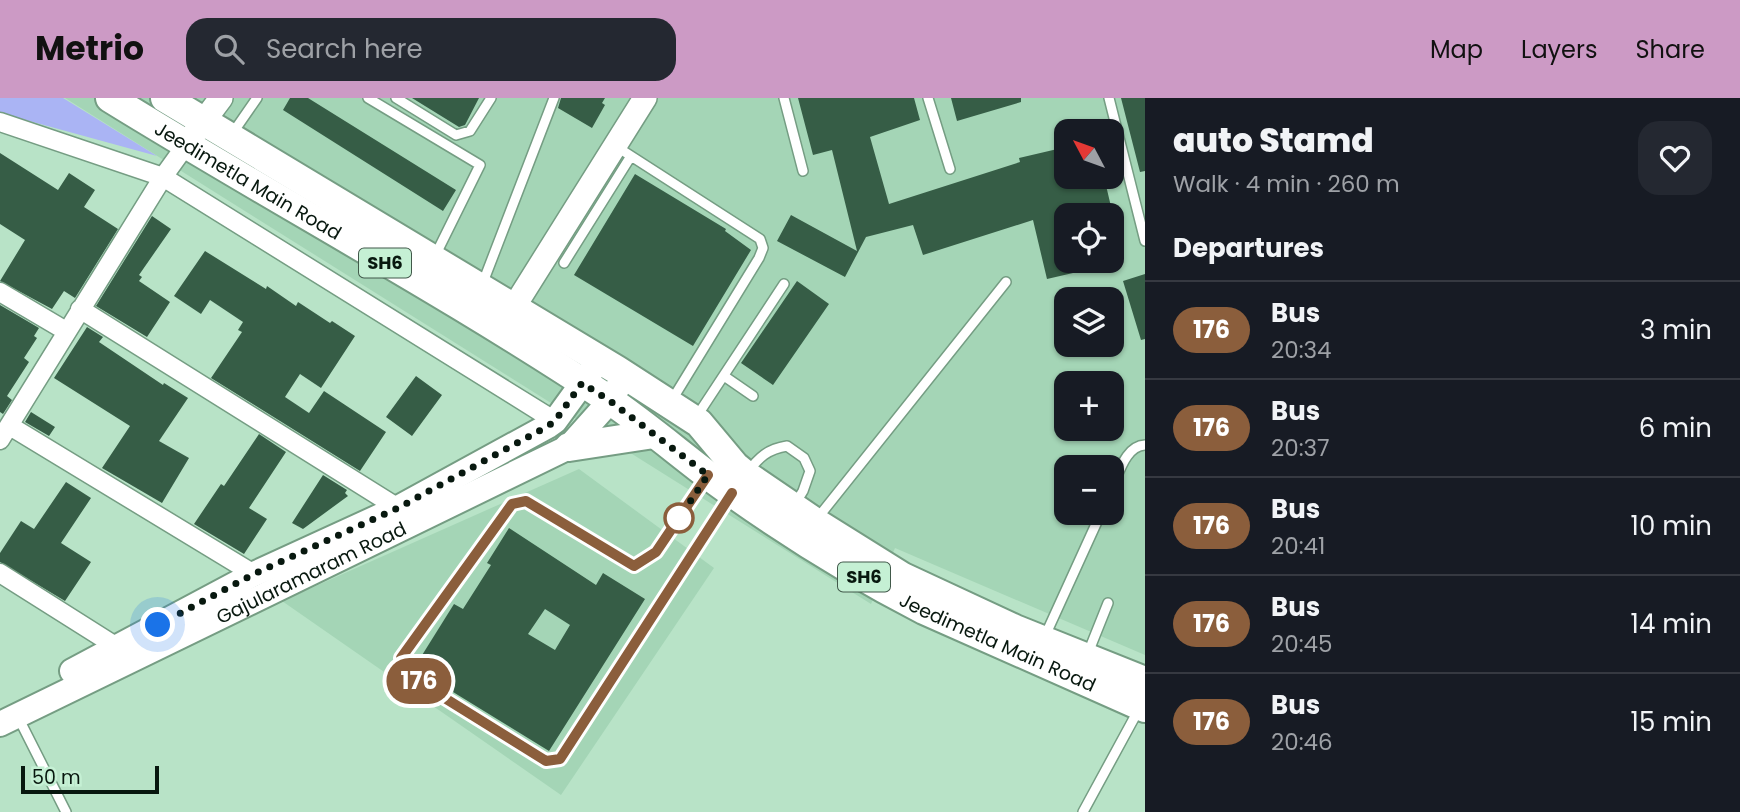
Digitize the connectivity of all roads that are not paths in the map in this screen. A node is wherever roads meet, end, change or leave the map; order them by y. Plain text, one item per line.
1 (110, 98) edge
2 (165, 98) edge
3 (221, 98) edge
4 (257, 98) edge
5 (368, 98) edge
6 (396, 98) edge
7 (491, 98) edge
8 (554, 98) edge
9 (645, 98) edge
10 (784, 98) edge
11 (928, 98) edge
12 (1109, 98) edge
13 (0, 122) edge
14 (204, 122) junction
15 (229, 137) junction
16 (186, 145) junction
17 (623, 151) junction
18 (950, 169) dead end
19 (803, 171) dead end
20 (163, 177) junction
21 (597, 192) junction
22 (354, 213) junction
23 (1145, 241) edge
24 (433, 260) junction
25 (564, 263) dead end
26 (1006, 282) dead end
27 (784, 284) dead end
28 (481, 287) junction
29 (0, 292) edge
30 (514, 307) junction
31 (80, 309) junction
32 (66, 331) junction
33 (587, 376) junction
34 (724, 376) junction
35 (614, 394) junction
36 (753, 396) dead end
37 (669, 404) junction
38 (555, 421) junction
39 (694, 421) junction
40 (5, 433) edge
41 (654, 434) junction
42 (1145, 444) edge
43 (569, 447) junction
44 (1124, 462) edge
45 (708, 475) junction
46 (738, 478) junction
47 (398, 508) junction
48 (804, 514) junction
49 (1096, 525) edge
50 (0, 573) edge
51 (254, 574) junction
52 (1108, 603) dead end
53 (1043, 640) junction
54 (117, 647) junction
55 (1086, 658) junction
56 (1144, 698) edge
57 (6, 716) edge
58 (66, 812) edge
59 (1083, 812) edge

1 - 16 main road, Jeedimetla Main Road / SH6
2 - 14 main road, Jeedimetla Main Road / SH6
3 - 14 street
4 - 15 lane
5 - 24 lane
6 - 7 lane
8 - 28 lane
9 - 17 street
10 - 19 lane
11 - 18 lane
12 - 23 lane
13 - 20 street
14 - 15 main road, Jeedimetla Main Road / SH6
14 - 16 street
15 - 22 main road, Jeedimetla Main Road / SH6
16 - 20 street
16 - 33 main road, Jeedimetla Main Road / SH6
17 - 21 street
17 - 37 lane
20 - 31 street
20 - 38 street
21 - 25 lane
21 - 30 street
22 - 24 main road, Jeedimetla Main Road / SH6
22 - 33 main road
24 - 28 main road, Jeedimetla Main Road / SH6
26 - 48 lane
27 - 34 lane
28 - 30 main road, Jeedimetla Main Road / SH6
29 - 32 street
30 - 37 main road, Jeedimetla Main Road / SH6
31 - 32 street
31 - 47 street
32 - 40 street
33 - 35 main road, Jeedimetla Main Road / SH6
33 - 38 main road, Gajularamaram Road
34 - 36 lane
34 - 39 lane
35 - 41 main road, Jeedimetla Main Road / SH6
35 - 43 main road, Gajularamaram Road
35 - 46 main road
37 - 39 main road, Jeedimetla Main Road / SH6
38 - 47 main road, Gajularamaram Road
39 - 46 main road, Jeedimetla Main Road / SH6
40 - 51 street
41 - 43 main road
41 - 45 main road, Jeedimetla Main Road / SH6
42 - 44 lane
43 - 57 main road, Gajularamaram Road
45 - 46 main road, Jeedimetla Main Road / SH6
45 - 46 lane
46 - 48 main road, Jeedimetla Main Road / SH6
46 - 48 lane
46 - 56 main road, Jeedimetla Main Road / SH6
47 - 51 main road, Gajularamaram Road
48 - 53 main road, Jeedimetla Main Road / SH6
49 - 53 lane
50 - 54 street
51 - 54 main road, Gajularamaram Road
52 - 55 lane
53 - 55 main road, Jeedimetla Main Road / SH6
54 - 57 main road, Gajularamaram Road
55 - 56 main road, Jeedimetla Main Road / SH6
56 - 59 lane
57 - 58 lane

